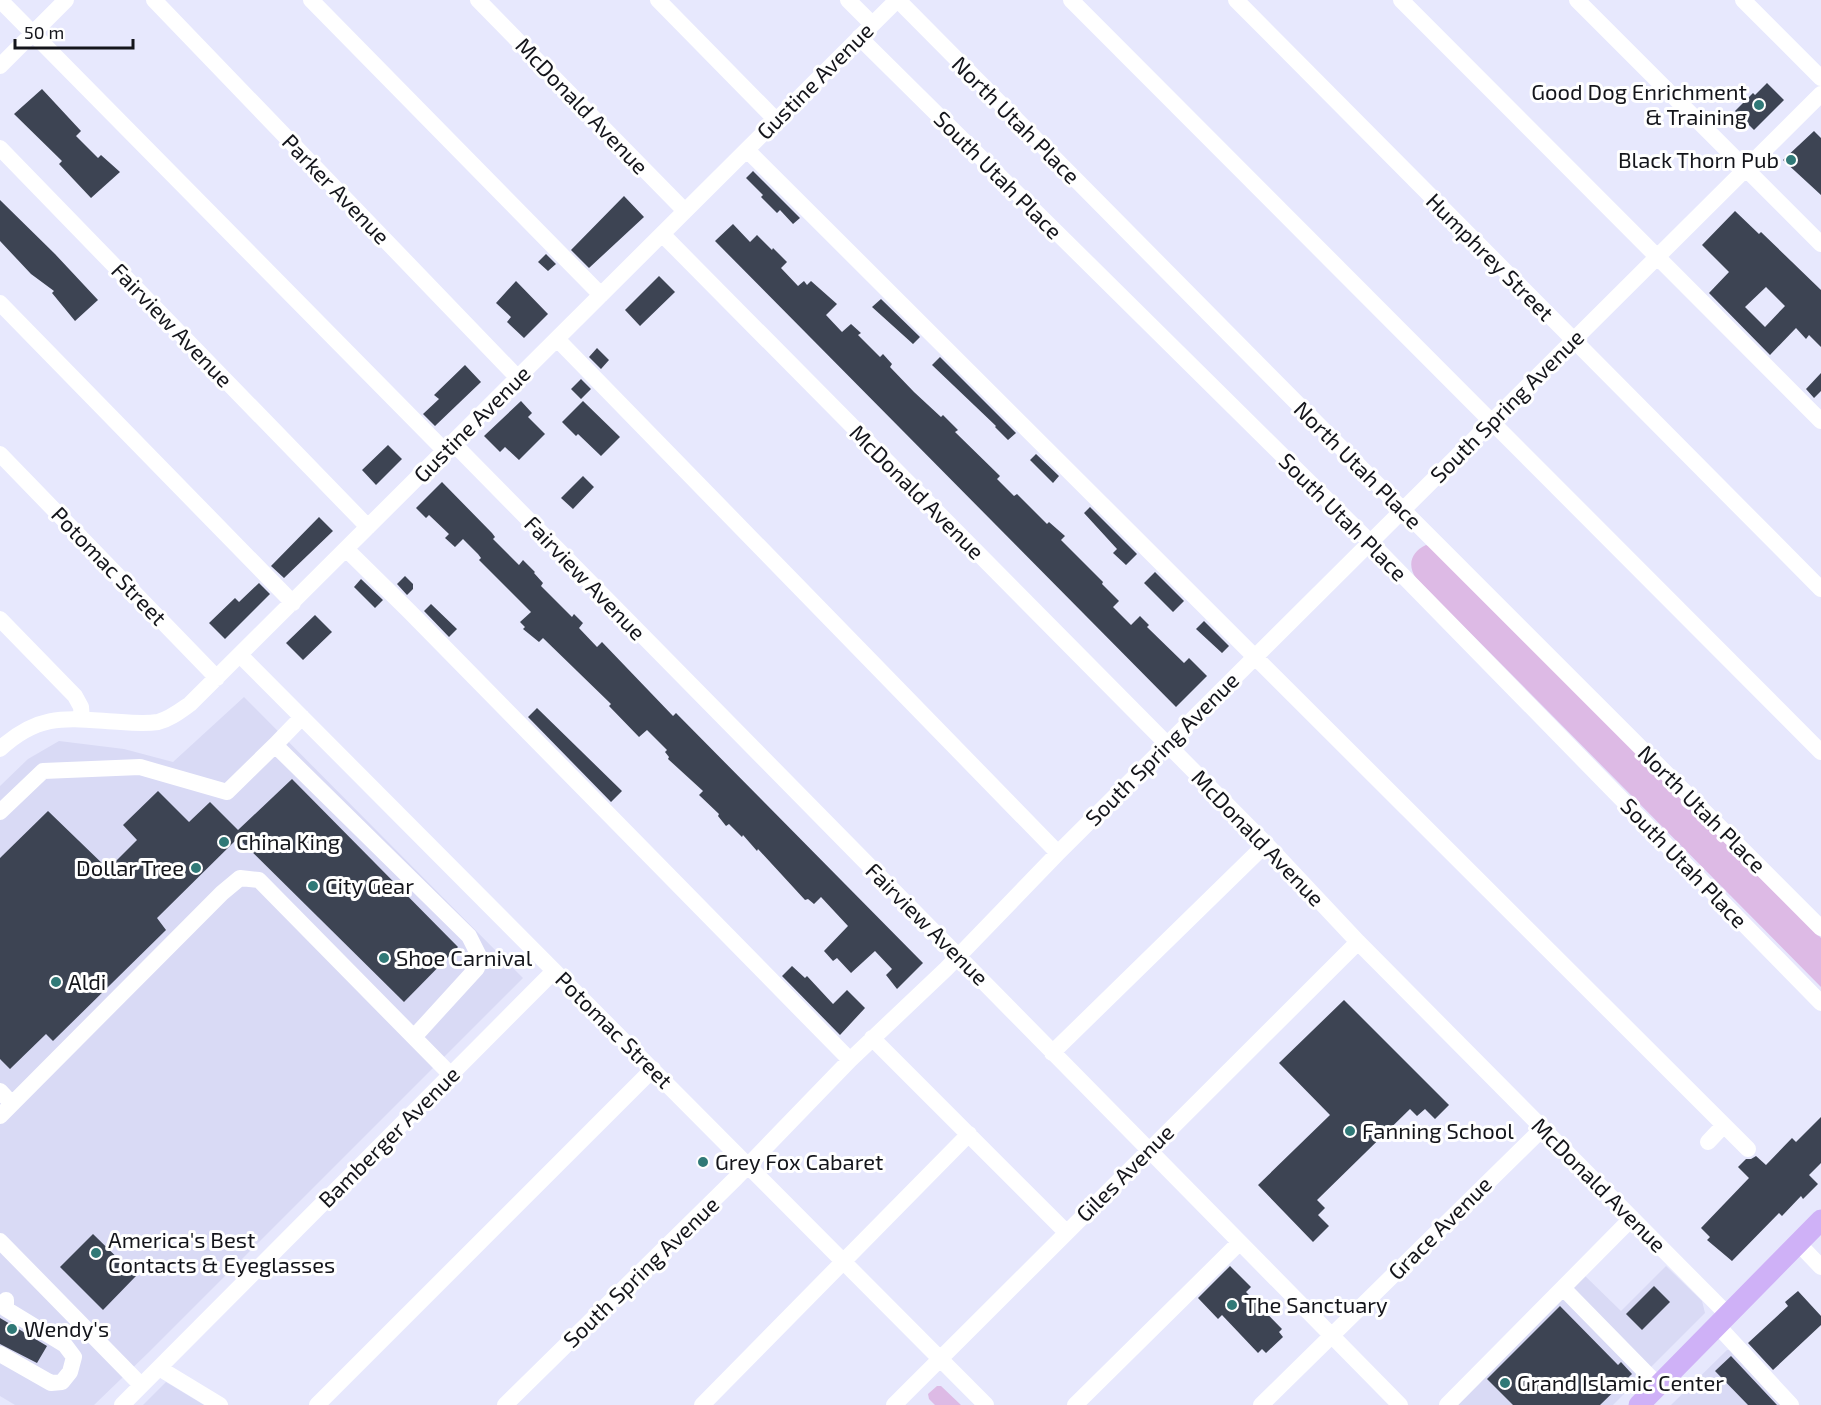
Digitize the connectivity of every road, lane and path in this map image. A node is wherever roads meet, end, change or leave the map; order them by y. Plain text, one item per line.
1 (0, 0) edge
2 (66, 0) edge
3 (154, 0) edge
4 (311, 0) edge
5 (478, 0) edge
6 (658, 0) edge
7 (848, 0) edge
8 (897, 0) edge
9 (1071, 0) edge
10 (1236, 0) edge
11 (1401, 0) edge
12 (1577, 0) edge
13 (1743, 0) edge
14 (872, 24) junction
15 (33, 33) junction
16 (859, 37) junction
17 (0, 66) edge
18 (1821, 78) edge
19 (1821, 94) edge
20 (776, 120) junction
21 (0, 148) edge
22 (747, 150) junction
23 (1746, 168) junction
24 (685, 211) junction
25 (662, 234) junction
26 (1821, 244) edge
27 (1657, 258) junction
28 (601, 295) junction
29 (0, 303) edge
30 (557, 339) junction
31 (1573, 341) junction
32 (518, 378) junction
33 (1492, 422) junction
34 (1821, 422) edge
35 (449, 447) junction
36 (0, 454) edge
37 (1403, 510) junction
38 (369, 528) junction
39 (1370, 543) junction
40 (346, 549) junction
41 (1821, 589) edge
42 (293, 603) junction
43 (0, 619) edge
44 (240, 655) junction
45 (1254, 657) junction
46 (218, 678) junction
47 (302, 717) junction
48 (82, 719) junction
49 (275, 745) junction
50 (1167, 745) junction
51 (0, 749) edge
52 (1821, 752) edge
53 (0, 812) edge
54 (1266, 844) junction
55 (1058, 853) junction
56 (1821, 928) edge
57 (1358, 942) junction
58 (959, 956) junction
59 (554, 971) junction
60 (1821, 1003) edge
61 (414, 1037) junction
62 (872, 1038) junction
63 (1052, 1053) junction
64 (850, 1060) junction
65 (653, 1069) junction
66 (451, 1075) junction
67 (0, 1091) edge
68 (6, 1110) edge
69 (1724, 1125) junction
70 (1543, 1128) junction
71 (969, 1134) junction
72 (1708, 1142) dead end
73 (1748, 1149) dead end
74 (1148, 1150) junction
75 (750, 1165) junction
76 (1632, 1218) junction
77 (1821, 1220) edge
78 (1066, 1232) junction
79 (0, 1241) edge
80 (1239, 1243) junction
81 (1798, 1243) junction
82 (845, 1262) junction
83 (1821, 1267) edge
84 (1563, 1288) junction
85 (6, 1300) dead end
86 (1723, 1320) junction
87 (1331, 1336) junction
88 (0, 1354) edge
89 (940, 1358) junction
90 (159, 1368) junction
91 (141, 1385) junction
92 (1658, 1385) junction
93 (1459, 1401) edge
94 (122, 1405) edge
95 (220, 1405) edge
96 (317, 1405) edge
97 (505, 1405) edge
98 (702, 1405) edge
99 (894, 1405) edge
100 (986, 1405) edge
101 (1075, 1405) edge
102 (1261, 1405) edge
103 (1400, 1405) edge
104 (1639, 1405) edge
105 (1791, 1405) edge

1 - 15 street, Fairview Avenue
2 - 15 street
3 - 32 street, Parker Avenue
4 - 28 street
5 - 24 street, McDonald Avenue
6 - 20 street
7 - 14 street
8 - 14 street, Gustine Avenue
8 - 37 street, North Utah Place
9 - 33 street
10 - 31 street, Humphrey Street
11 - 27 street
12 - 23 street
13 - 18 street
14 - 16 street, Gustine Avenue
15 - 17 street
15 - 35 street, Fairview Avenue
16 - 20 street, Gustine Avenue
16 - 39 street, South Utah Place
19 - 23 street, South Spring Avenue
20 - 22 street, Gustine Avenue
21 - 38 street, Fairview Avenue
22 - 24 street, Gustine Avenue
22 - 45 street
23 - 26 street
23 - 27 street, South Spring Avenue
24 - 25 street, Gustine Avenue
25 - 28 street, Gustine Avenue
25 - 50 street, McDonald Avenue
27 - 31 street, South Spring Avenue
27 - 34 street
28 - 30 street, Gustine Avenue
29 - 42 street
30 - 32 street, Gustine Avenue
30 - 55 street
31 - 33 street, South Spring Avenue
31 - 41 street, Humphrey Street
32 - 35 street, Gustine Avenue
33 - 37 street, South Spring Avenue
33 - 52 street
35 - 38 street, Gustine Avenue
35 - 58 street, Fairview Avenue
36 - 46 street, Potomac Street
37 - 39 street, South Spring Avenue
37 - 56 street, North Utah Place
38 - 40 street, Gustine Avenue
39 - 45 street, South Spring Avenue
39 - 60 street, South Utah Place
40 - 42 street, Gustine Avenue
40 - 64 street
42 - 44 street, Gustine Avenue
43 - 48 street
44 - 46 street, Gustine Avenue
44 - 47 street, Potomac Street
45 - 50 street, South Spring Avenue
45 - 69 street
46 - 48 street, Gustine Avenue
47 - 49 street
47 - 59 street, Potomac Street
48 - 51 street, Gustine Avenue
49 - 53 street
49 - 61 street
50 - 54 street, McDonald Avenue
50 - 55 street, South Spring Avenue
54 - 57 street, McDonald Avenue
54 - 63 street
55 - 58 street, South Spring Avenue
57 - 70 street, McDonald Avenue
57 - 74 street, Giles Avenue
58 - 62 street, South Spring Avenue
58 - 63 street, Fairview Avenue
59 - 65 street, Potomac Street
59 - 66 street, Bamberger Avenue
61 - 66 street
61 - 68 street
62 - 64 street, South Spring Avenue
62 - 71 street
63 - 74 street, Fairview Avenue
64 - 75 street, South Spring Avenue
65 - 75 street, Potomac Street
65 - 96 street
66 - 90 street, Bamberger Avenue
67 - 68 street
69 - 72 street
69 - 73 street
70 - 76 street, McDonald Avenue
70 - 87 street, Grace Avenue
71 - 78 street
71 - 82 street
74 - 78 street, Giles Avenue
74 - 80 street, Fairview Avenue
75 - 82 street, Potomac Street
75 - 97 street, South Spring Avenue
76 - 84 street
76 - 86 street, McDonald Avenue
77 - 81 main road
78 - 89 street, Giles Avenue
79 - 91 street
80 - 87 street, Fairview Avenue
80 - 101 street
81 - 83 street
81 - 86 main road
82 - 89 street, Potomac Street
82 - 98 street
84 - 92 street
84 - 93 street
85 - 88 street
86 - 92 main road
86 - 105 street, McDonald Avenue
87 - 102 street, Grace Avenue
87 - 103 street, Fairview Avenue
89 - 99 street, Giles Avenue
89 - 100 street, Potomac Street
90 - 91 street, Bamberger Avenue
90 - 95 street
91 - 94 street, Bamberger Avenue
92 - 104 main road

